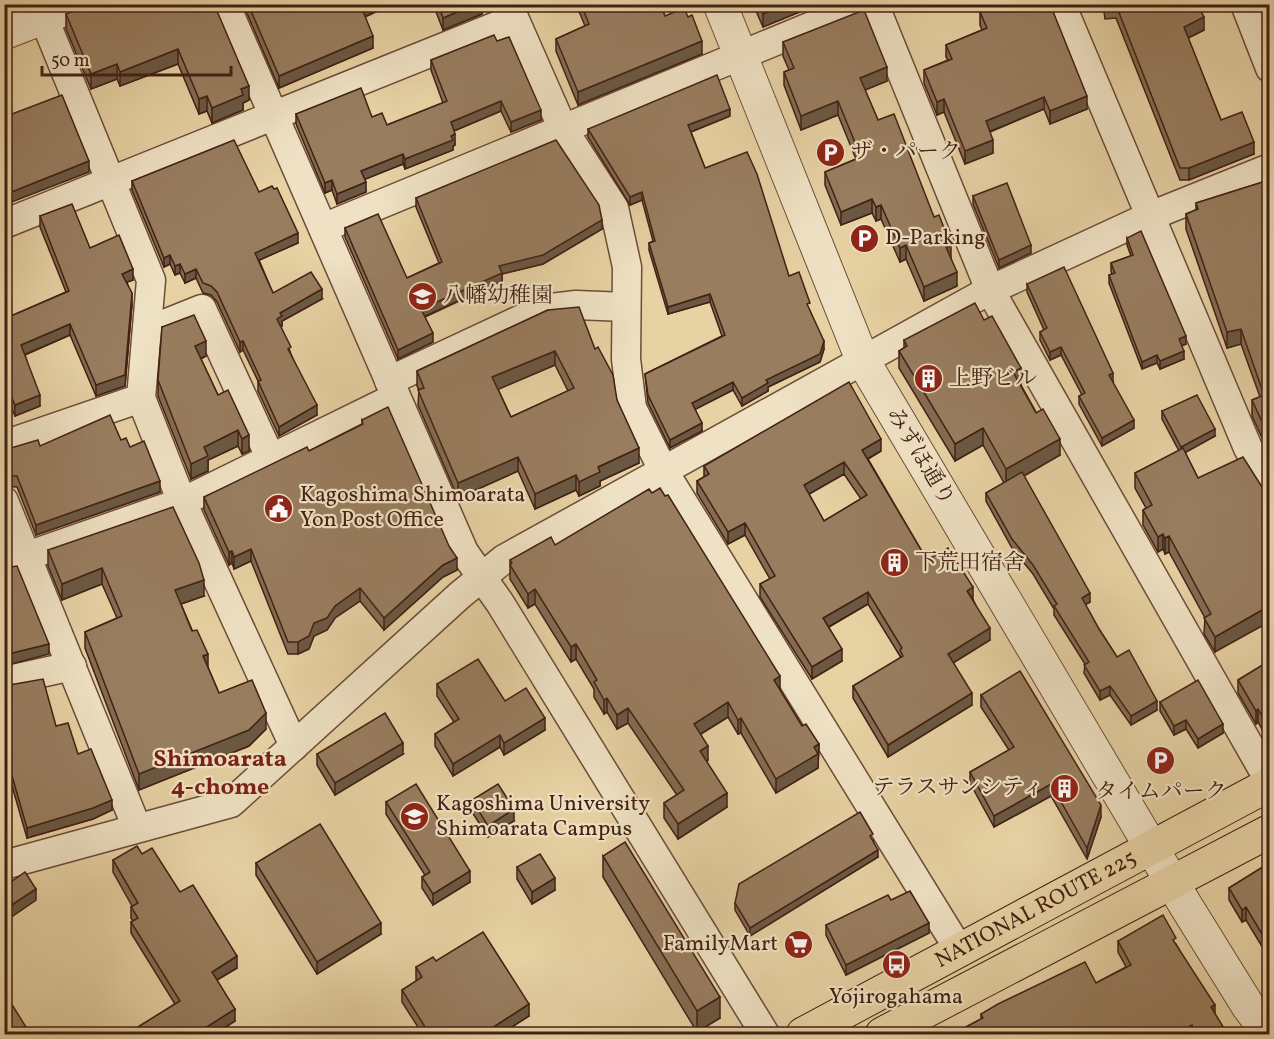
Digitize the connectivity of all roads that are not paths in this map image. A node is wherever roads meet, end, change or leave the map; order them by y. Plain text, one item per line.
1 (78, 4) edge
2 (225, 4) edge
3 (720, 4) edge
4 (865, 4) edge
5 (874, 4) edge
6 (1061, 4) edge
7 (1245, 4) edge
8 (41, 11) edge
9 (511, 12) edge
10 (4, 33) edge
11 (740, 56) junction
12 (1269, 68) edge
13 (274, 115) junction
14 (563, 129) junction
15 (1269, 168) edge
16 (110, 183) junction
17 (1148, 217) junction
18 (4, 224) edge
19 (323, 228) junction
20 (990, 290) junction
21 (626, 307) junction
22 (147, 331) junction
23 (862, 359) junction
24 (393, 389) junction
25 (141, 398) junction
26 (4, 445) edge
27 (271, 459) junction
28 (663, 470) junction
29 (1266, 475) edge
30 (4, 501) edge
31 (182, 502) junction
32 (16, 561) edge
33 (482, 577) junction
34 (72, 666) junction
35 (4, 681) edge
36 (294, 746) junction
37 (1269, 783) edge
38 (137, 828) junction
39 (1269, 831) edge
40 (1151, 848) junction
41 (4, 865) edge
42 (1173, 883) junction
43 (960, 951) junction
44 (765, 1035) edge
45 (803, 1035) edge
46 (882, 1035) edge
47 (1269, 1035) edge

1 - 8 street
2 - 13 street
3 - 11 street, みずほ通り
4 - 11 street
5 - 20 street
6 - 17 street
7 - 12 street
8 - 10 street
8 - 16 street
9 - 13 street
9 - 14 street
11 - 14 street
11 - 23 street, みずほ通り
13 - 16 street
13 - 19 street
14 - 19 street
14 - 21 street
15 - 17 street
16 - 18 street
16 - 22 street
17 - 20 street
17 - 29 street
19 - 24 street
20 - 23 street
20 - 37 street
21 - 24 street
21 - 28 street
22 - 25 street
22 - 27 street
23 - 28 street
23 - 40 street, みずほ通り
24 - 27 street
24 - 33 street
25 - 26 street
25 - 31 street
27 - 31 street
28 - 33 street
28 - 43 street
30 - 32 street
31 - 32 street
31 - 36 street
32 - 34 street
33 - 36 street
33 - 44 street
34 - 35 street
34 - 38 street
36 - 38 street
37 - 40 highway, NATIONAL ROUTE 225
38 - 41 street
39 - 42 highway, NATIONAL ROUTE 225
40 - 42 street, みずほ通り
40 - 43 highway, NATIONAL ROUTE 225
42 - 46 highway, NATIONAL ROUTE 225
42 - 47 street, みずほ通り
43 - 45 highway, NATIONAL ROUTE 225

